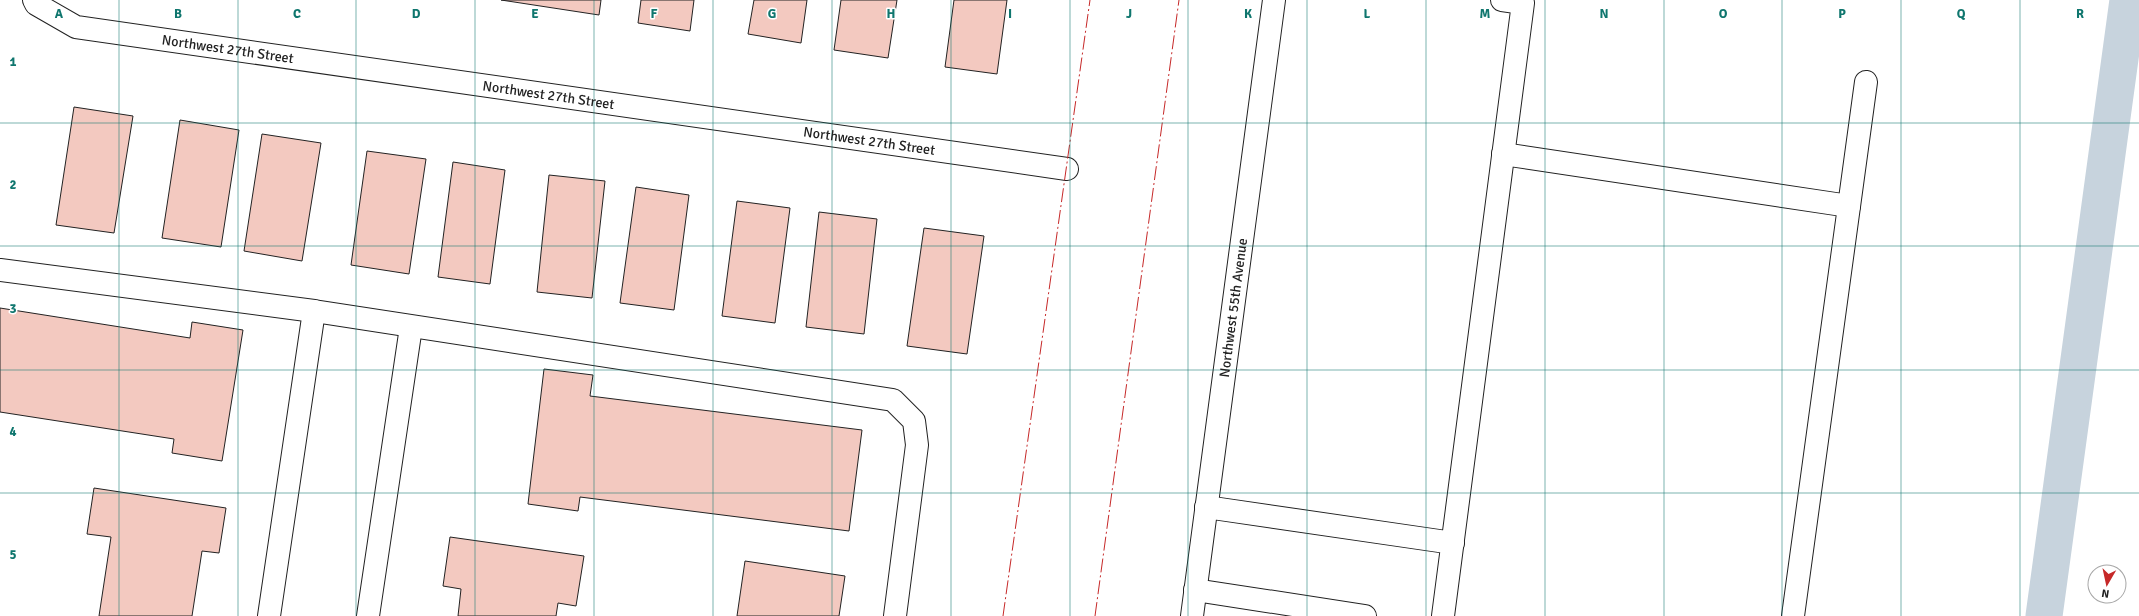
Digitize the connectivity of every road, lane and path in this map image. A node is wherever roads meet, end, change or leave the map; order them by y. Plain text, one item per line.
1 (1274, 0) edge
2 (1502, 0) edge
3 (35, 2) edge
4 (1866, 82) dead end
5 (1503, 154) junction
6 (1067, 169) dead end
7 (1849, 206) junction
8 (0, 270) edge
9 (314, 311) junction
10 (411, 327) junction
11 (1206, 507) junction
12 (1453, 544) junction
13 (1195, 590) junction
14 (269, 616) edge
15 (368, 616) edge
16 (895, 616) edge
17 (1192, 616) edge
18 (1365, 616) edge
19 (1443, 616) edge
20 (1793, 616) edge

1 - 11 street, Northwest 55th Avenue
2 - 5 street
3 - 6 street, Northwest 27th Street
4 - 7 street
5 - 7 street
5 - 12 street
7 - 20 street
8 - 9 street
9 - 10 street
9 - 14 street
10 - 15 street
10 - 16 street
11 - 12 street
11 - 13 street, Northwest 55th Avenue
12 - 19 street
13 - 17 street, Northwest 55th Avenue
13 - 18 street

